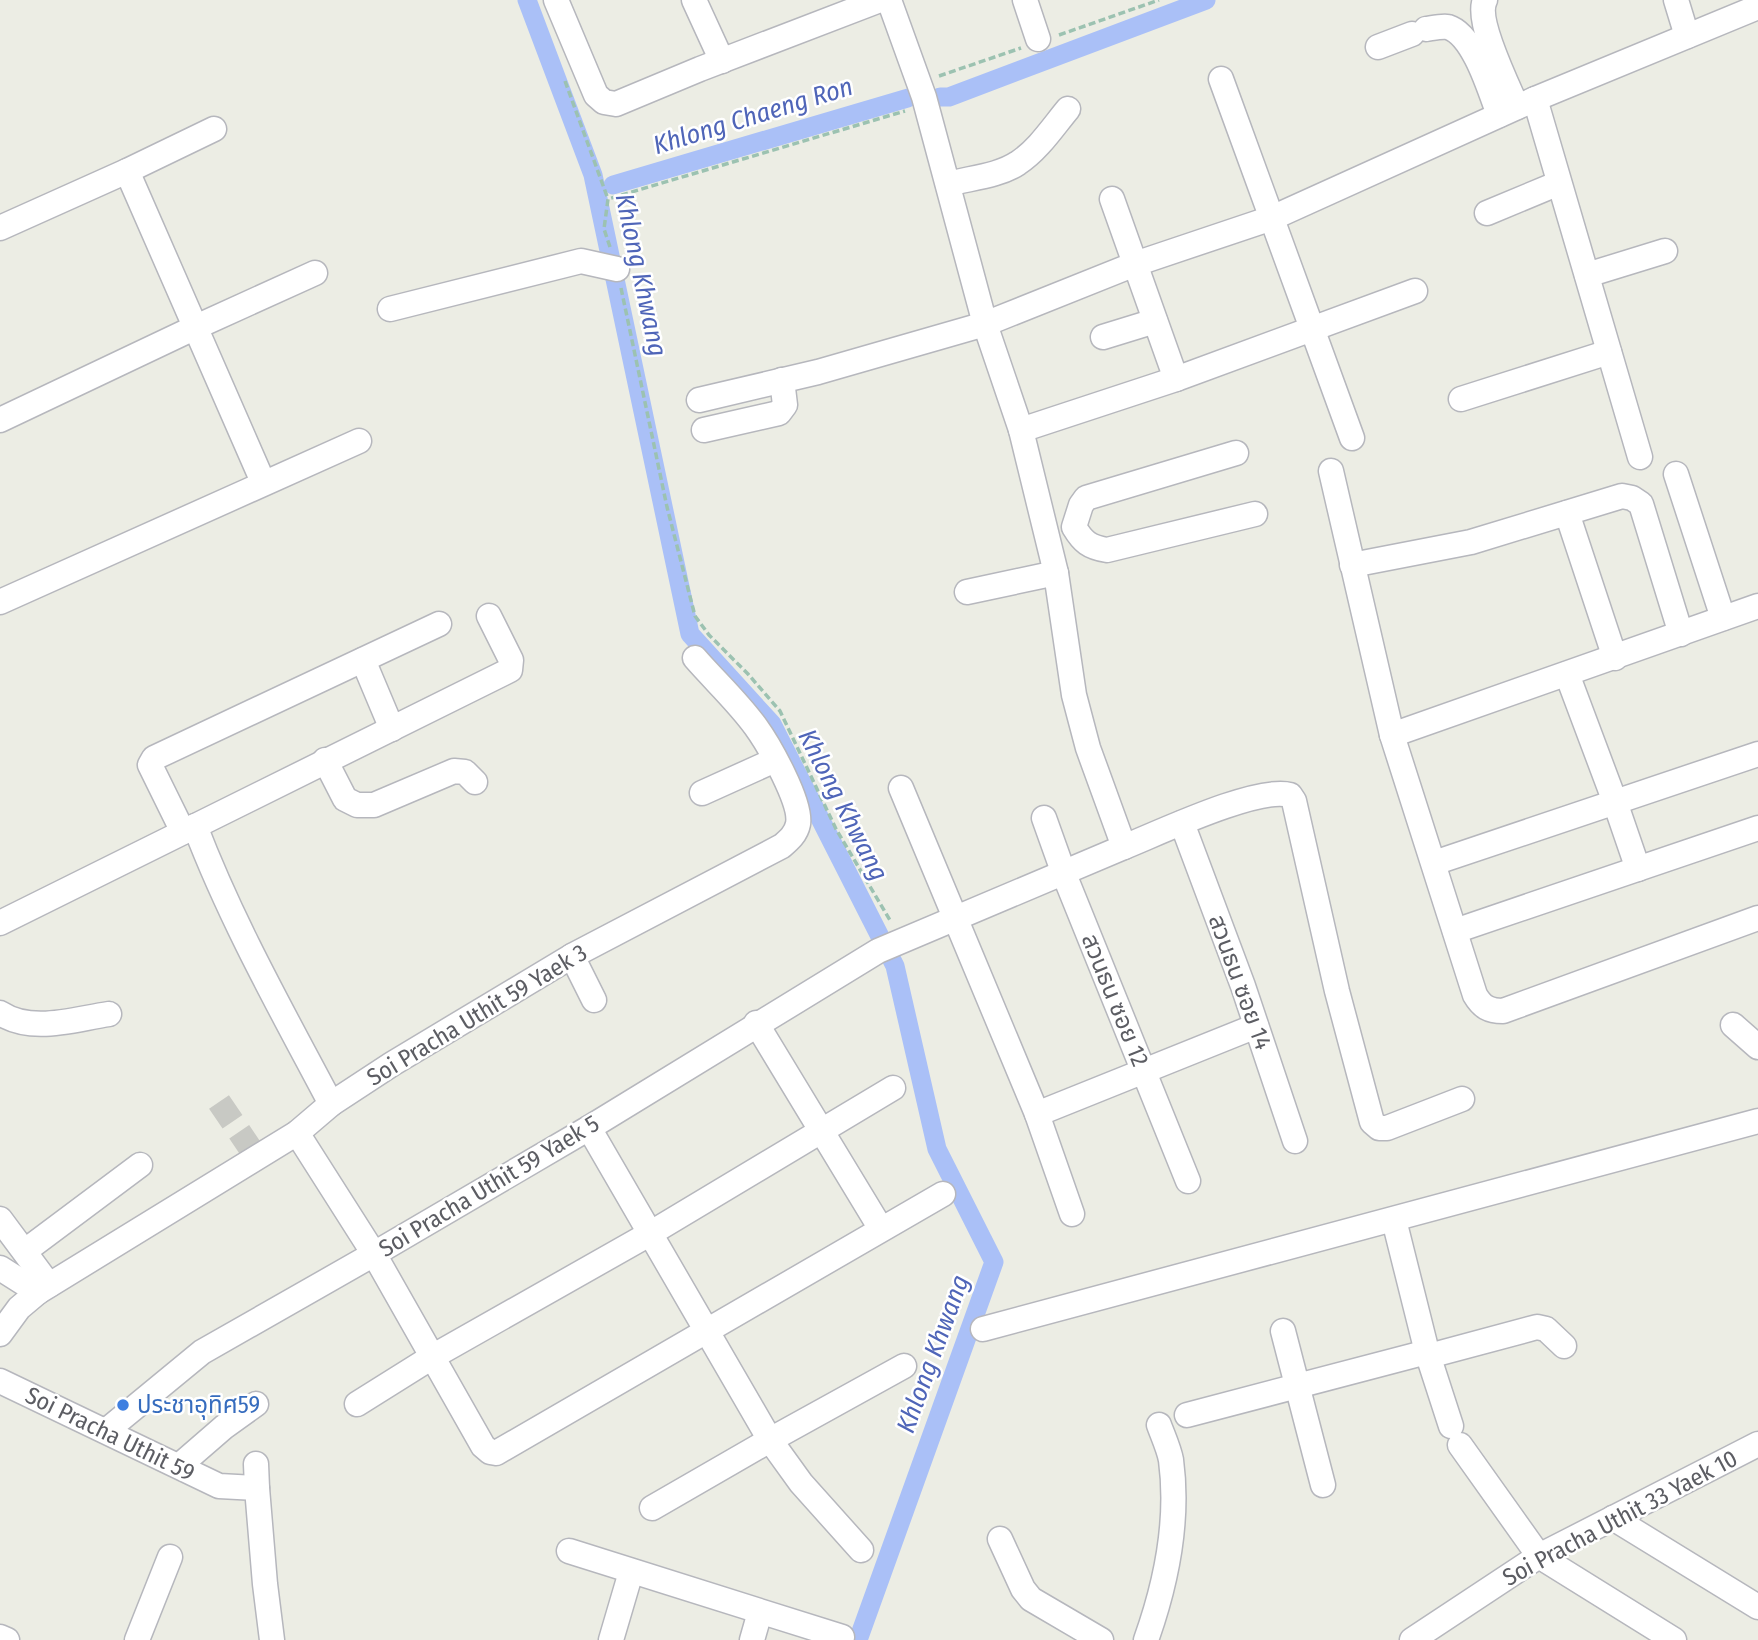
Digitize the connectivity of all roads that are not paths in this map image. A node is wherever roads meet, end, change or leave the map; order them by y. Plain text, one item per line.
1 (556, 0) edge
2 (694, 0) edge
3 (880, 0) edge
4 (889, 0) edge
5 (1025, 0) edge
6 (1485, 0) edge
7 (1676, 0) edge
8 (1758, 7) edge
9 (1687, 36) junction
10 (1038, 39) dead end
11 (1378, 47) dead end
12 (722, 61) junction
13 (1222, 79) dead end
14 (1517, 107) junction
15 (1068, 109) dead end
16 (214, 130) dead end
17 (127, 171) junction
18 (1559, 183) junction
19 (948, 184) junction
20 (1112, 199) dead end
21 (1487, 213) dead end
22 (1272, 218) junction
23 (0, 228) edge
24 (1665, 251) dead end
25 (1135, 264) junction
26 (613, 268) road end
27 (315, 273) dead end
28 (1587, 275) junction
29 (1415, 291) dead end
30 (390, 309) dead end
31 (1155, 321) junction
32 (985, 324) junction
33 (196, 327) junction
34 (1312, 329) junction
35 (1103, 337) dead end
36 (1609, 352) junction
37 (1176, 379) junction
38 (782, 380) junction
39 (1461, 399) dead end
40 (699, 400) dead end
41 (0, 420) edge
42 (704, 430) dead end
43 (1021, 430) junction
44 (1352, 438) dead end
45 (359, 441) dead end
46 (1236, 453) dead end
47 (1640, 457) dead end
48 (1331, 471) dead end
49 (1676, 474) dead end
50 (263, 482) junction
51 (1567, 513) junction
52 (1255, 514) dead end
53 (1074, 527) junction
54 (1046, 531) junction
55 (1352, 565) junction
56 (1056, 573) junction
57 (967, 592) dead end
58 (0, 602) edge
59 (1758, 606) edge
60 (489, 616) dead end
61 (1723, 618) junction
62 (439, 624) dead end
63 (1681, 634) junction
64 (1615, 658) junction
65 (695, 659) dead end
66 (363, 660) junction
67 (1567, 674) junction
68 (392, 729) junction
69 (1392, 735) junction
70 (1758, 754) edge
71 (325, 760) junction
72 (775, 760) junction
73 (475, 782) dead end
74 (901, 788) dead end
75 (702, 793) dead end
76 (1615, 802) junction
77 (1044, 818) dead end
78 (1182, 823) junction
79 (1758, 828) edge
80 (189, 829) junction
81 (1124, 847) junction
82 (1434, 863) junction
83 (1637, 869) junction
84 (1063, 874) junction
85 (954, 917) junction
86 (1758, 918) edge
87 (0, 923) edge
88 (1455, 931) junction
89 (572, 956) junction
90 (594, 1000) dead end
91 (0, 1013) edge
92 (109, 1014) dead end
93 (756, 1023) junction
94 (1733, 1025) dead end
95 (1256, 1026) junction
96 (1758, 1047) edge
97 (1144, 1073) junction
98 (893, 1088) dead end
99 (1462, 1099) dead end
100 (331, 1104) junction
101 (1037, 1114) junction
102 (1758, 1121) edge
103 (589, 1128) junction
104 (821, 1131) junction
105 (297, 1133) junction
106 (1295, 1141) dead end
107 (140, 1165) dead end
108 (1188, 1181) dead end
109 (943, 1194) dead end
110 (1073, 1214) dead end
111 (0, 1219) edge
112 (1394, 1220) junction
113 (881, 1229) junction
114 (651, 1233) junction
115 (25, 1251) junction
116 (374, 1254) junction
117 (0, 1268) edge
118 (44, 1288) junction
119 (984, 1329) dead end
120 (707, 1331) junction
121 (1283, 1331) dead end
122 (0, 1334) edge
123 (1564, 1346) dead end
124 (1428, 1354) junction
125 (432, 1357) junction
126 (904, 1367) dead end
127 (0, 1381) edge
128 (1299, 1386) junction
129 (256, 1404) dead end
130 (357, 1404) dead end
131 (1187, 1415) dead end
132 (1159, 1425) dead end
133 (106, 1430) junction
134 (769, 1440) junction
135 (1758, 1444) edge
136 (179, 1466) junction
137 (1323, 1485) dead end
138 (652, 1508) dead end
139 (1613, 1518) junction
140 (1000, 1539) dead end
141 (861, 1550) dead end
142 (569, 1551) dead end
143 (1539, 1556) junction
144 (170, 1557) dead end
145 (631, 1572) junction
146 (1758, 1607) edge
147 (760, 1612) junction
148 (1450, 1629) edge
149 (0, 1637) edge
150 (842, 1637) dead end
151 (1667, 1638) edge
152 (7, 1640) edge
153 (136, 1640) edge
154 (272, 1640) edge
155 (611, 1640) edge
156 (752, 1640) edge
157 (1101, 1640) edge
158 (1146, 1640) edge
159 (1412, 1640) edge

1 - 12 street
2 - 12 street
3 - 12 street
4 - 19 street
5 - 10 street
6 - 14 street
7 - 9 street
8 - 9 street
9 - 14 street
11 - 14 street
13 - 22 street
14 - 18 street
14 - 22 street
15 - 19 street
16 - 17 street
17 - 23 street
17 - 33 street
18 - 21 street
18 - 28 street
19 - 32 street
20 - 25 street
22 - 25 street
22 - 34 street
24 - 28 street
25 - 31 street
25 - 32 street
26 - 30 street
27 - 33 street
28 - 36 street
29 - 34 street
31 - 35 street
31 - 37 street
32 - 38 street
32 - 43 street
33 - 41 street
33 - 50 street
34 - 37 street
34 - 44 street
36 - 39 street
36 - 47 street
37 - 43 street
38 - 40 street
38 - 42 street
43 - 54 street
45 - 50 street
46 - 53 street
48 - 55 street
49 - 61 street
50 - 58 street
51 - 55 street
51 - 63 street
51 - 64 street
52 - 53 street
53 - 54 street
54 - 56 street
55 - 69 street
56 - 57 street
56 - 81 street
59 - 61 street
60 - 68 street
61 - 63 street
62 - 66 street
63 - 64 street
64 - 67 street
65 - 72 street, Soi Pracha Uthit 59 Yaek 3
66 - 68 street
66 - 80 street
67 - 69 street
67 - 76 street
68 - 71 street
69 - 82 street
70 - 76 street
71 - 73 street
71 - 80 street
72 - 75 street
72 - 89 street, Soi Pracha Uthit 59 Yaek 3
74 - 85 street
76 - 82 street
76 - 83 street
77 - 84 street, สวนธน ซอย 12
78 - 81 street, Soi Pracha Uthit 59 Yaek 5
78 - 95 street, สวนธน ซอย 14
78 - 99 street, Soi Pracha Uthit 59 Yaek 5
79 - 83 street
80 - 87 street
80 - 100 street
81 - 84 street, Soi Pracha Uthit 59 Yaek 5
82 - 88 street
83 - 88 street
84 - 85 street, Soi Pracha Uthit 59 Yaek 5
84 - 97 street, สวนธน ซอย 12
85 - 93 street, Soi Pracha Uthit 59 Yaek 5
85 - 101 street
86 - 88 street
89 - 90 street
89 - 100 street, Soi Pracha Uthit 59 Yaek 3
91 - 92 street
93 - 103 street, Soi Pracha Uthit 59 Yaek 5
93 - 104 street
94 - 96 street
95 - 97 street
95 - 106 street, สวนธน ซอย 14
97 - 101 street
97 - 108 street, สวนธน ซอย 12
98 - 104 street
100 - 105 street, Soi Pracha Uthit 59 Yaek 3
101 - 110 street
102 - 112 street
103 - 114 street
103 - 116 street, Soi Pracha Uthit 59 Yaek 5
104 - 113 street
104 - 114 street
105 - 116 street
105 - 118 street, Soi Pracha Uthit 59 Yaek 3
107 - 115 street
109 - 113 street
111 - 115 street
112 - 119 street
112 - 124 street
113 - 120 street
114 - 120 street
114 - 125 street
115 - 118 street
116 - 125 street
116 - 133 street, Soi Pracha Uthit 59 Yaek 5
117 - 118 street
118 - 122 street, Soi Pracha Uthit 59 Yaek 3
120 - 125 street
120 - 134 street
121 - 128 street
123 - 124 street
124 - 128 street
124 - 143 street
125 - 130 street
126 - 134 street
127 - 133 street, Soi Pracha Uthit 59
128 - 131 street
128 - 137 street
129 - 136 street
132 - 158 street
133 - 136 street, Soi Pracha Uthit 59
134 - 138 street
134 - 141 street
135 - 139 street, Soi Pracha Uthit 33 Yaek 10
136 - 154 street, Soi Pracha Uthit 59
139 - 143 street, Soi Pracha Uthit 33 Yaek 10
139 - 146 street
140 - 157 street
142 - 145 street
143 - 148 street, Soi Pracha Uthit 33 Yaek 10
143 - 151 street
144 - 153 street
145 - 147 street
145 - 155 street
147 - 150 street
147 - 156 street
148 - 159 street, Soi Pracha Uthit 33 Yaek 10
149 - 152 street

